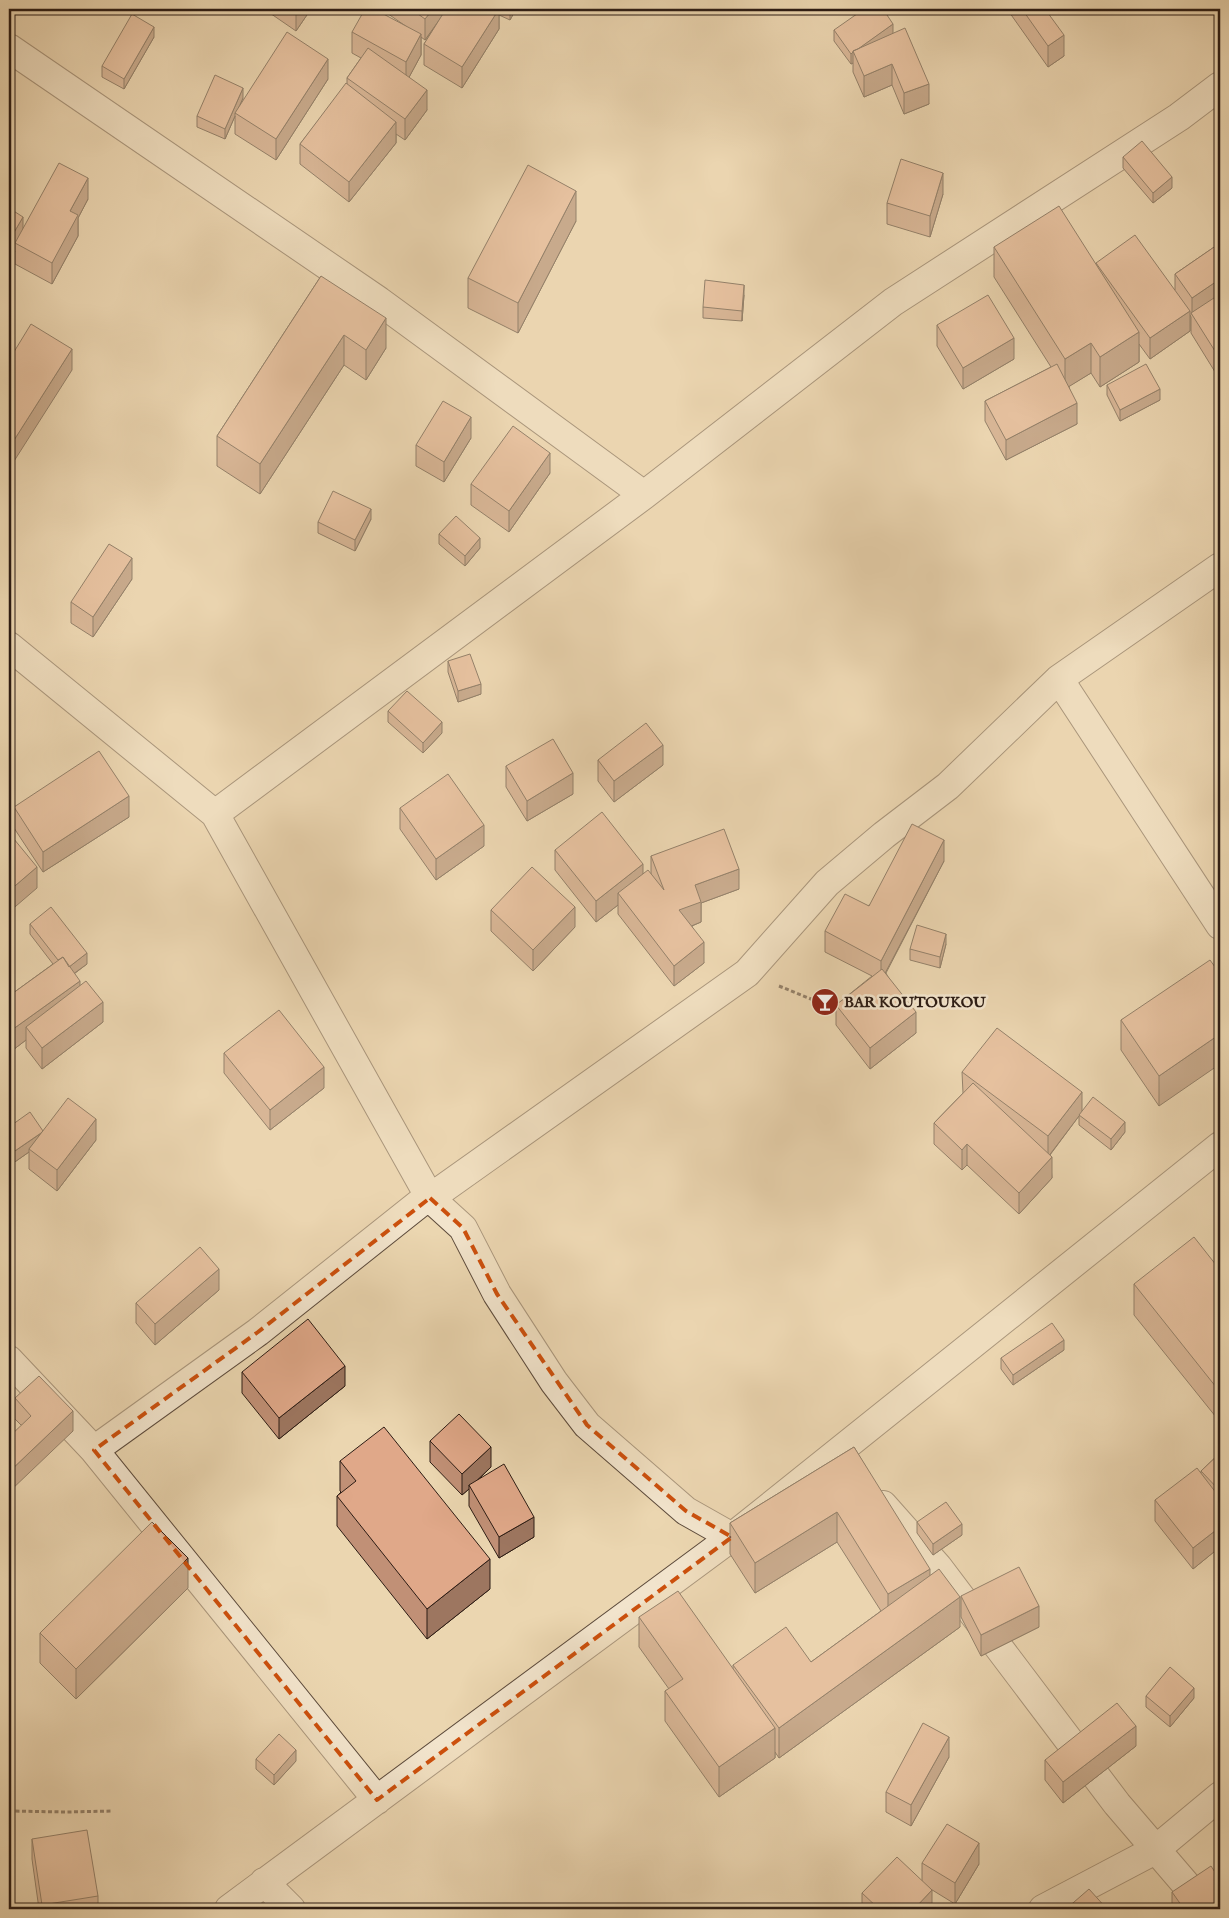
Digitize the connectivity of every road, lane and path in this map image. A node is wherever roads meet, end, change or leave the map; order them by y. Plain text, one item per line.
1 (9, 48) edge
2 (1220, 86) edge
3 (644, 495) junction
4 (1220, 567) edge
5 (9, 646) edge
6 (1059, 679) junction
7 (215, 814) junction
8 (1220, 925) edge
9 (747, 972) junction
10 (844, 1013) edge
11 (1220, 1146) edge
12 (430, 1198) junction
13 (9, 1360) edge
14 (94, 1450) junction
15 (836, 1454) junction
16 (732, 1537) junction
17 (1220, 1796) edge
18 (377, 1800) junction
19 (9, 1811) edge
20 (113, 1811) dead end
21 (1155, 1850) junction
22 (264, 1882) junction
23 (228, 1909) edge
24 (291, 1909) edge
25 (1043, 1909) edge
26 (1207, 1909) edge

1 - 3 street
2 - 3 street
3 - 7 street
4 - 6 street
5 - 7 street
6 - 8 street
6 - 9 street
7 - 12 street
9 - 10 path
9 - 12 street
11 - 15 street
12 - 14 street
12 - 16 street
13 - 14 street
14 - 18 street
15 - 16 street
15 - 21 street
16 - 18 street
17 - 21 street
18 - 22 street
19 - 20 path
21 - 25 street
21 - 26 street
22 - 23 street
22 - 24 street

